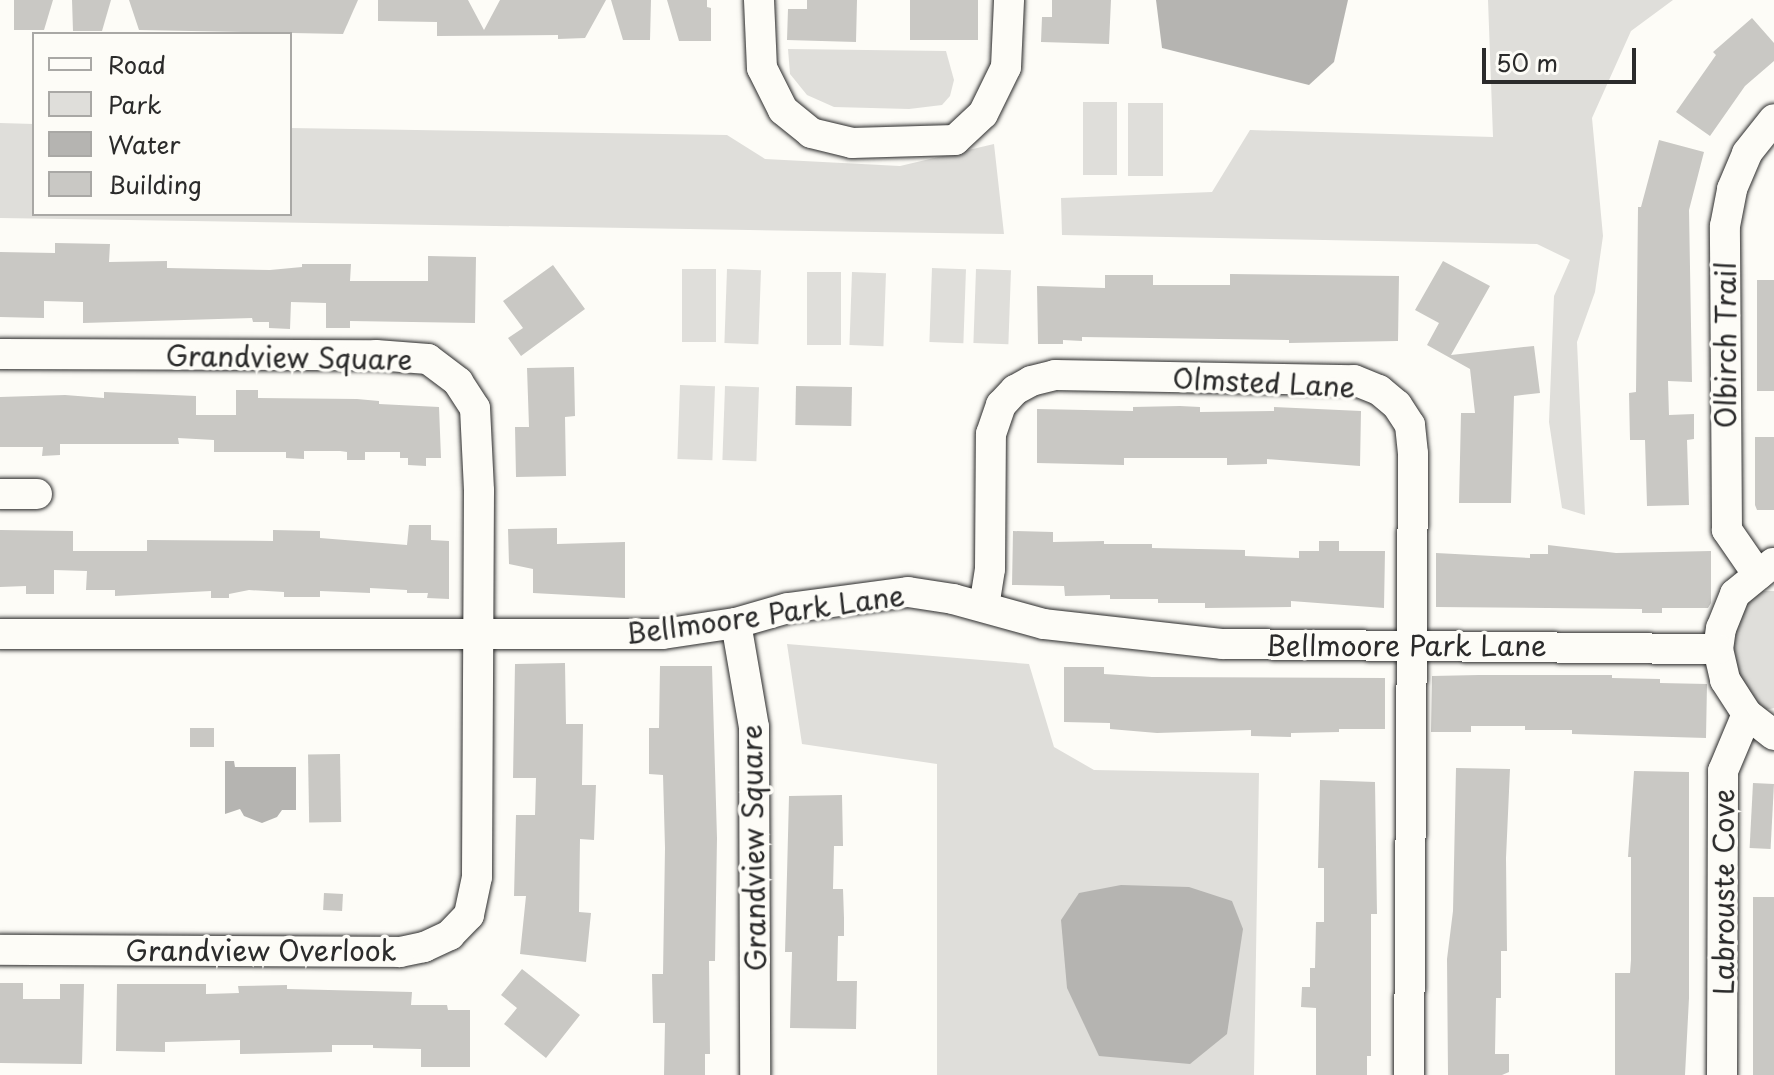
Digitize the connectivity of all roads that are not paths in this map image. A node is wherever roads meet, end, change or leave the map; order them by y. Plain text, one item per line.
1 (759, 0) edge
2 (1009, 0) edge
3 (1774, 119) edge
4 (0, 354) edge
5 (0, 494) edge
6 (37, 494) dead end
7 (1766, 568) edge
8 (984, 607) junction
9 (736, 623) junction
10 (0, 634) edge
11 (477, 634) junction
12 (1414, 644) junction
13 (1718, 649) junction
14 (1747, 714) junction
15 (1774, 735) edge
16 (0, 950) edge
17 (755, 1075) edge
18 (1409, 1075) edge
19 (1722, 1075) edge

1 - 2 street
3 - 7 street, Olbirch Trail
4 - 11 street, Grandview Square
5 - 6 street
7 - 13 street
8 - 9 street, Bellmoore Park Lane
8 - 12 street, Bellmoore Park Lane
8 - 12 street, Olmsted Lane
9 - 11 street, Bellmoore Park Lane
9 - 17 street, Grandview Square
10 - 11 street, Bellmoore Park Lane
11 - 16 street, Grandview Overlook
12 - 13 street, Bellmoore Park Lane
12 - 18 street, Olmsted Lane
13 - 14 street
14 - 15 street
14 - 19 street, Labrouste Cove

